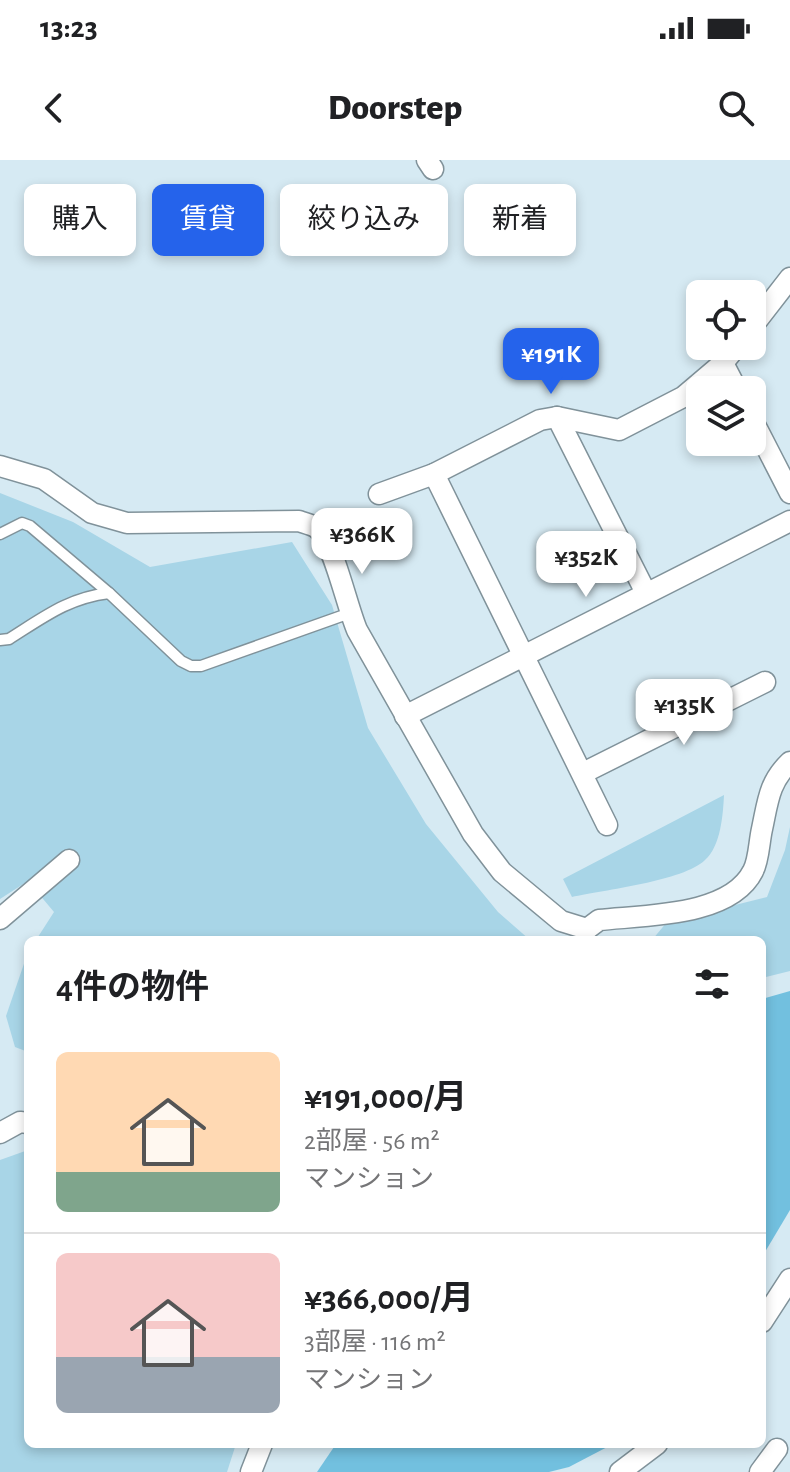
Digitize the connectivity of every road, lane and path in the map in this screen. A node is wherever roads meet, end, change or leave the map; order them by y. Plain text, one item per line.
1 (790, 278) edge
2 (766, 309) edge
3 (725, 360) edge
4 (723, 363) junction
5 (730, 376) edge
6 (557, 417) junction
7 (766, 446) edge
8 (0, 466) edge
9 (434, 474) junction
10 (790, 493) edge
11 (379, 494) dead end
12 (790, 521) edge
13 (0, 534) edge
14 (109, 593) junction
15 (646, 593) junction
16 (350, 613) junction
17 (0, 640) edge
18 (522, 656) junction
19 (765, 682) dead end
20 (405, 716) junction
21 (790, 762) edge
22 (583, 773) junction
23 (607, 825) dead end
24 (69, 860) dead end
25 (0, 919) edge
26 (589, 934) edge
27 (24, 1122) edge
28 (0, 1133) edge
29 (790, 1279) edge
30 (766, 1316) edge
31 (260, 1448) edge
32 (652, 1448) edge
33 (777, 1449) dead end
34 (251, 1472) edge
35 (620, 1472) edge
36 (760, 1472) edge

1 - 2 street
3 - 4 street
4 - 5 street
4 - 6 street
6 - 9 street
6 - 15 street
7 - 10 street
8 - 16 street
9 - 11 street
9 - 18 street
12 - 15 street
13 - 14 lane
14 - 16 lane
14 - 17 lane
15 - 18 street
16 - 20 street
18 - 20 street
18 - 22 street
19 - 22 street
20 - 26 street
21 - 26 street
22 - 23 street
24 - 25 street
27 - 28 street
29 - 30 street
31 - 34 street
32 - 35 street
33 - 36 street

